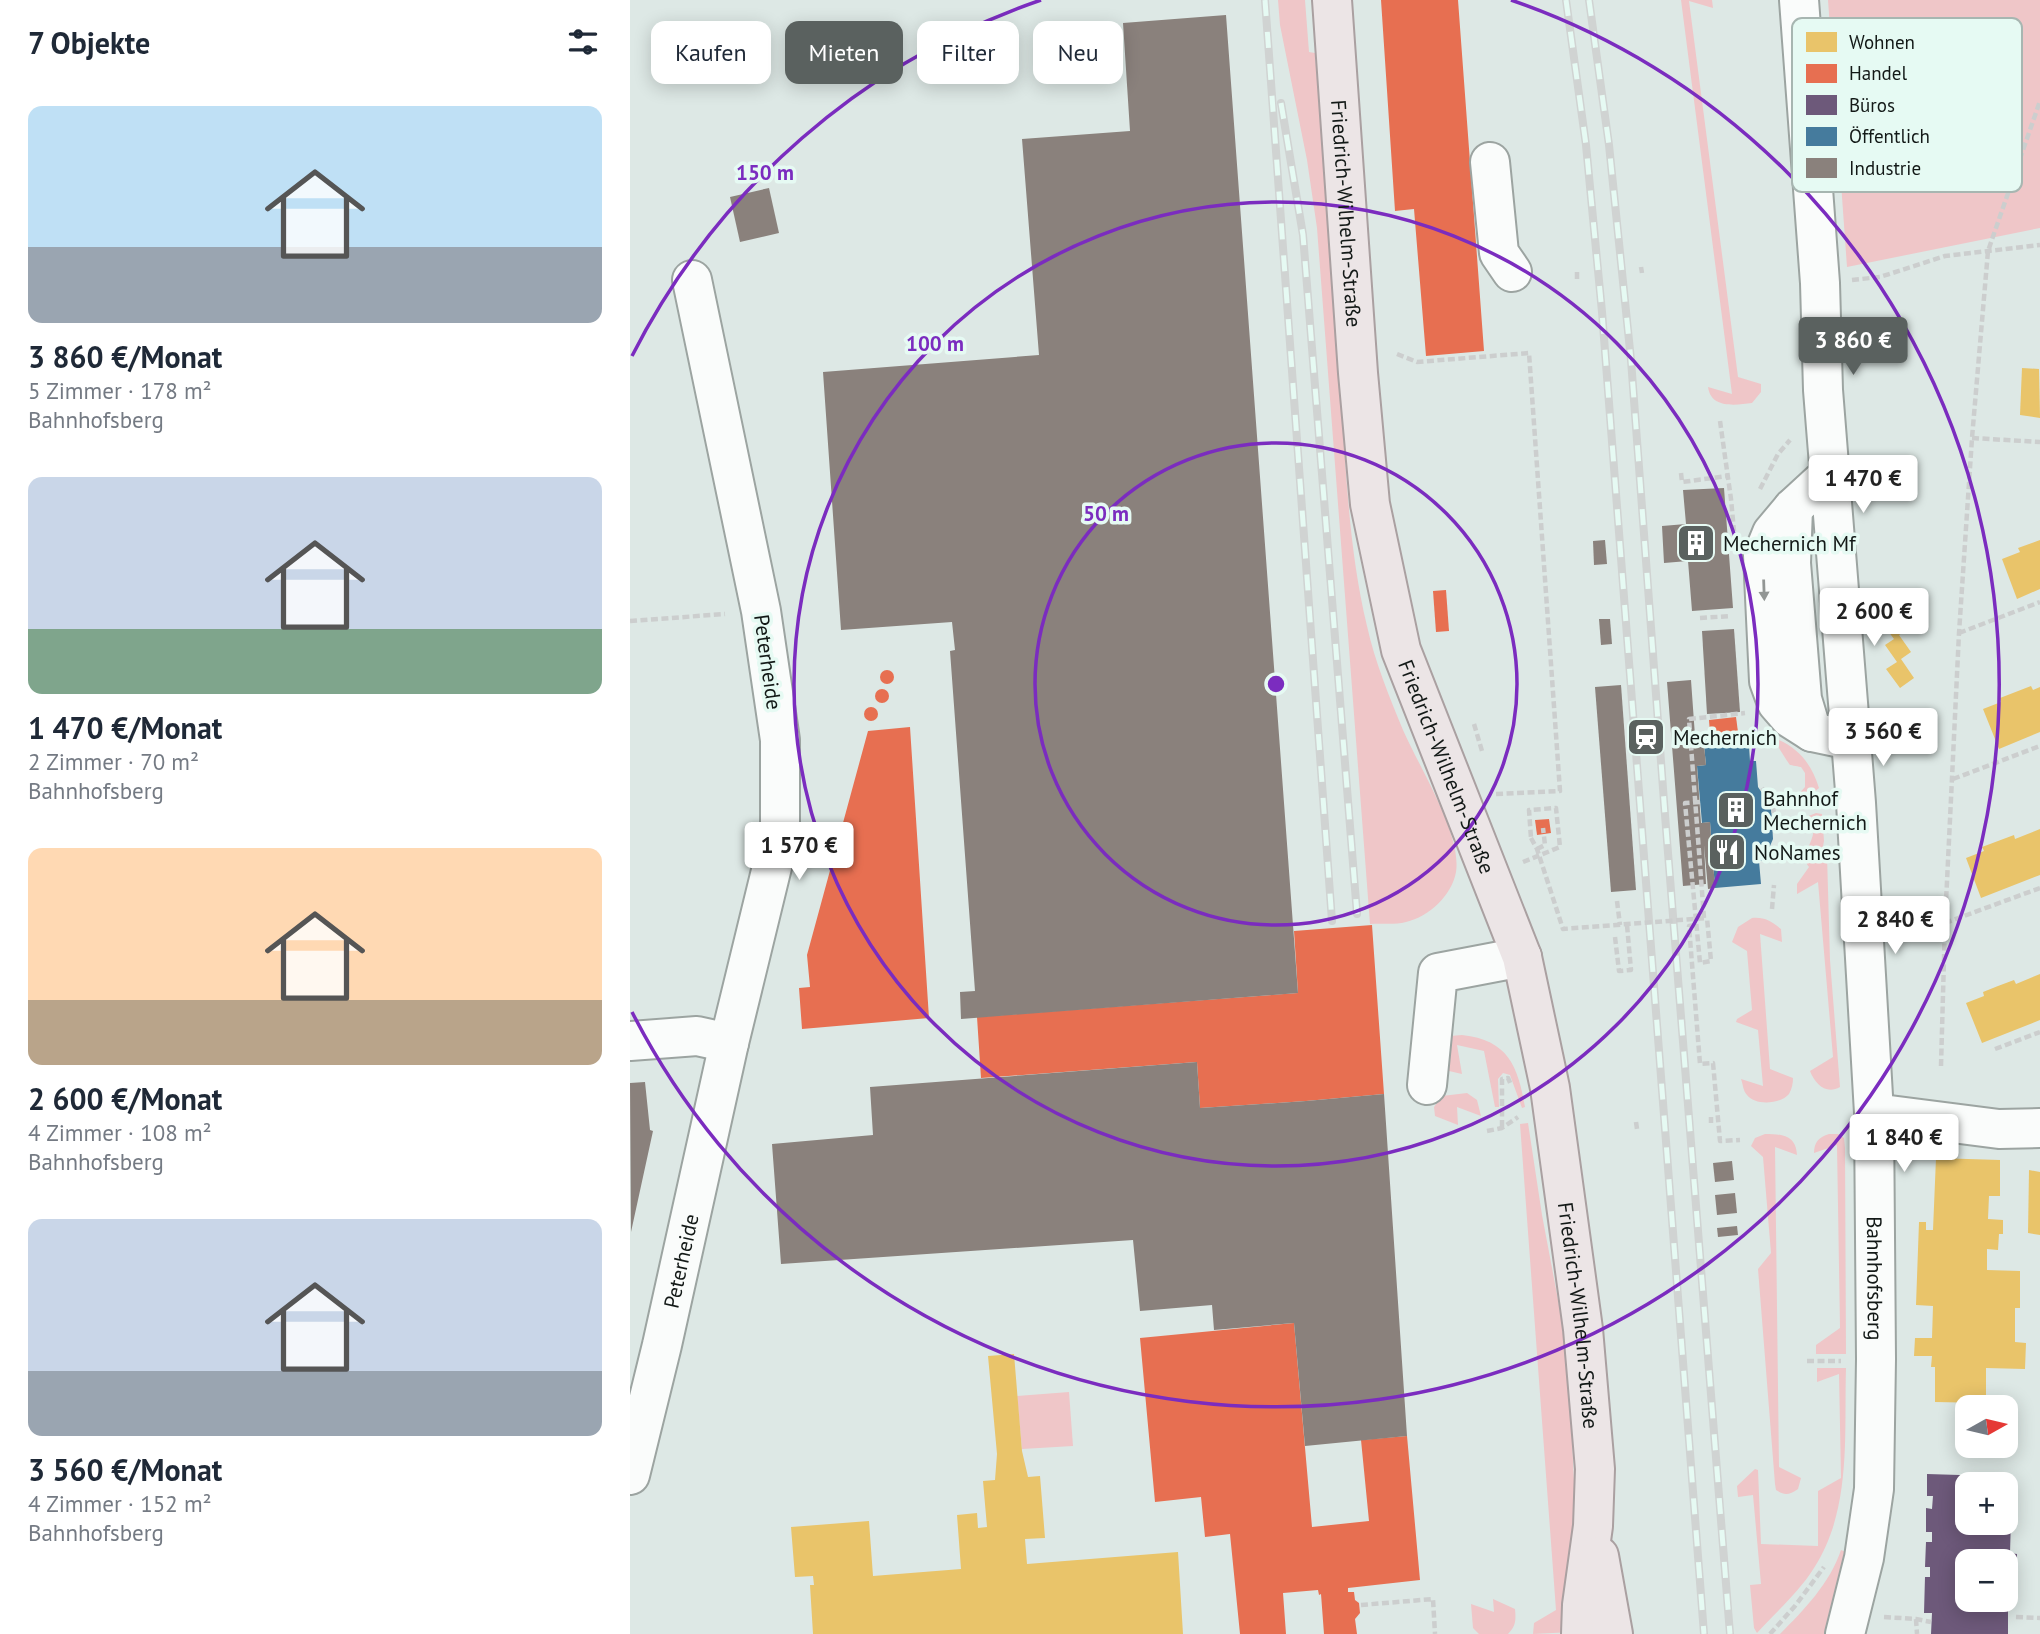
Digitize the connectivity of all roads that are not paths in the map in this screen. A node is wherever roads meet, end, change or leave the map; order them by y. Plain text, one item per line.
1 (1332, 0) edge
2 (1799, 0) edge
3 (1800, 18) edge
4 (1490, 162) dead end
5 (1813, 192) edge
6 (1512, 272) dead end
7 (692, 280) dead end
8 (1830, 474) junction
9 (1850, 740) junction
10 (1522, 957) junction
11 (630, 1041) edge
12 (729, 1043) junction
13 (1427, 1085) dead end
14 (1874, 1113) junction
15 (2040, 1128) edge
16 (630, 1475) edge
17 (1593, 1526) junction
18 (1581, 1634) edge
19 (1612, 1634) edge
20 (1845, 1634) edge

1 - 10 main road, Friedrich-Wilhelm-Straße
2 - 3 street, Bahnhofsberg
4 - 6 street
5 - 8 street, Bahnhofsberg
7 - 12 street, Peterheide
8 - 9 street, Bahnhofsberg
8 -> 9 street
9 - 14 street, Bahnhofsberg
10 - 13 street
10 - 17 main road, Friedrich-Wilhelm-Straße
11 - 12 street
12 - 16 street, Peterheide
14 - 15 street
14 - 20 street, Bahnhofsberg
17 - 18 main road, Friedrich-Wilhelm-Straße
17 - 19 main road, Friedrich-Wilhelm-Straße

